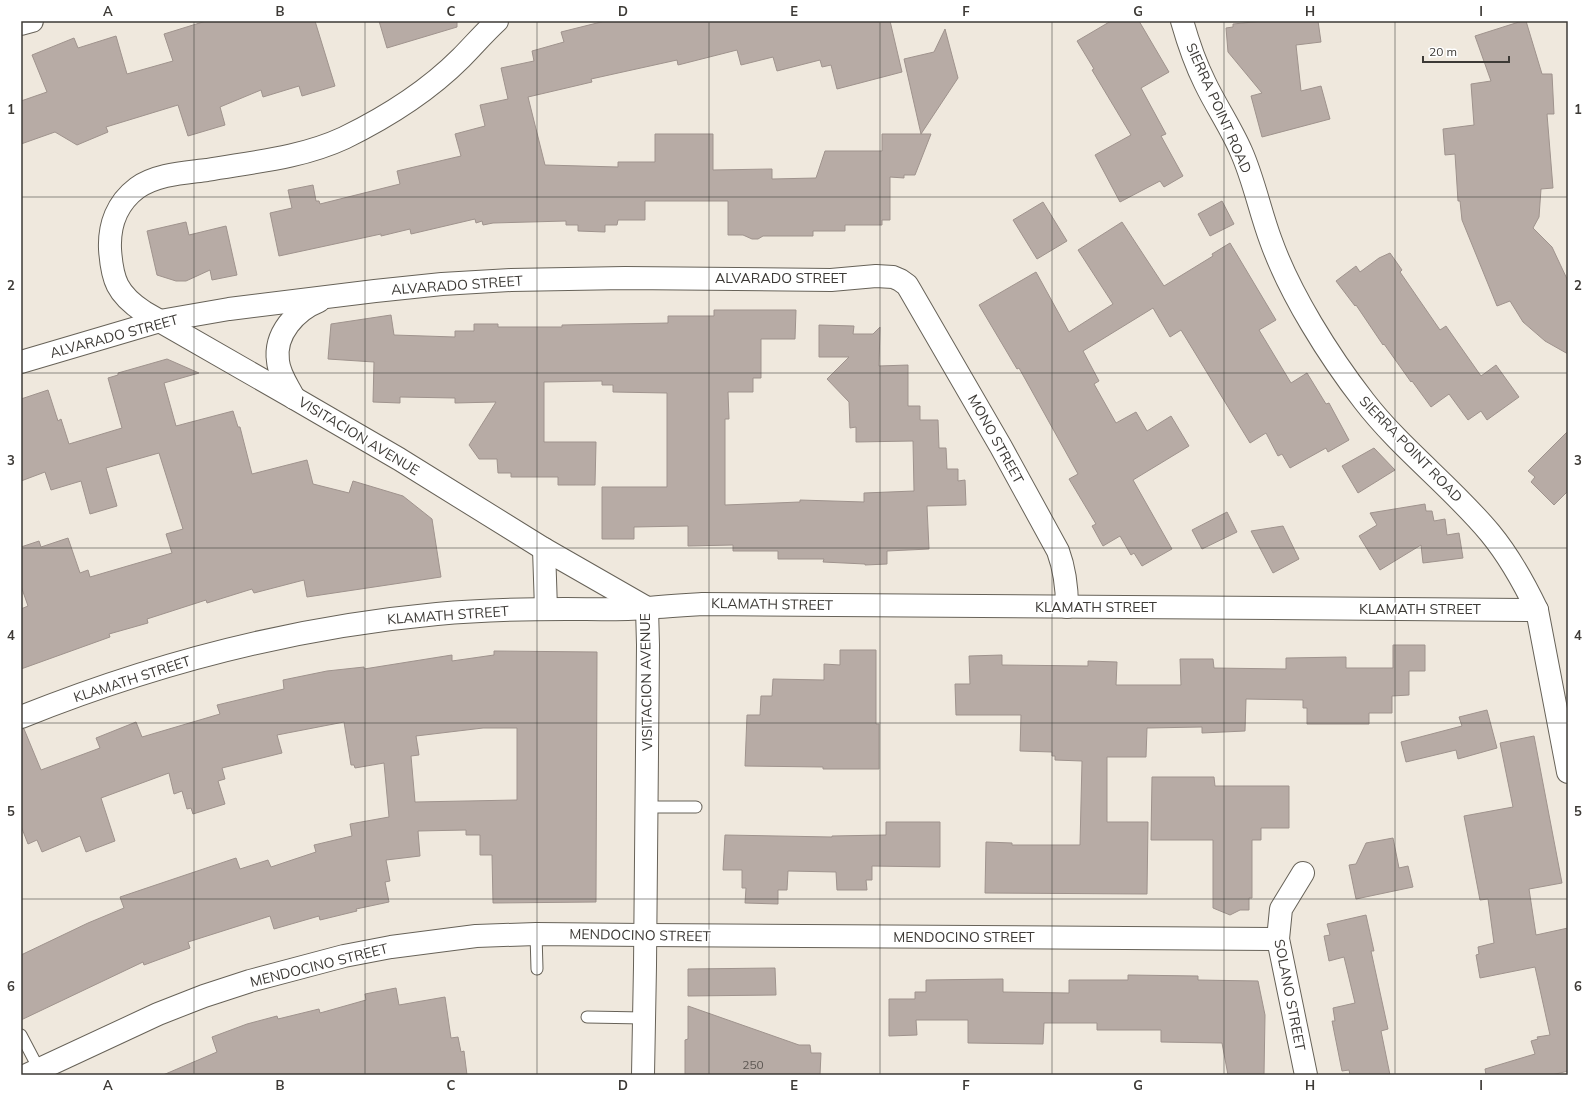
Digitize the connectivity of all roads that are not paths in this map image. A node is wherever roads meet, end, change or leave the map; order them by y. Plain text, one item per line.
1 (32, 21) edge
2 (497, 21) edge
3 (1182, 21) edge
4 (21, 24) edge
5 (900, 280) joint
6 (331, 297) junction
7 (160, 321) junction
8 (21, 362) edge
9 (294, 398) junction
10 (544, 549) junction
11 (1067, 607) junction
12 (647, 608) junction
13 (546, 609) junction
14 (1537, 610) junction
15 (21, 718) edge
16 (1568, 772) edge
17 (647, 807) junction
18 (696, 807) dead end
19 (1303, 872) dead end
20 (536, 934) junction
21 (646, 935) junction
22 (1278, 939) junction
23 (537, 969) dead end
24 (587, 1017) dead end
25 (644, 1018) junction
26 (21, 1035) edge
27 (36, 1073) edge
28 (643, 1075) edge
29 (1306, 1075) edge

1 - 4 street
2 - 7 street, VISITACION AVENUE
3 - 14 street, SIERRA POINT ROAD
5 - 6 street, ALVARADO STREET
5 - 11 street, MONO STREET
6 - 7 street, ALVARADO STREET
6 - 9 street
7 - 8 street, ALVARADO STREET
7 - 9 street, VISITACION AVENUE
9 - 10 street, VISITACION AVENUE
10 - 12 street, VISITACION AVENUE
10 - 13 street
11 - 12 street, KLAMATH STREET
11 - 14 street, KLAMATH STREET
12 - 13 street, KLAMATH STREET
12 - 17 street, VISITACION AVENUE
13 - 15 street, KLAMATH STREET
14 - 16 street, SIERRA POINT ROAD
17 - 18 lane
17 - 21 street, VISITACION AVENUE
19 - 22 street, SOLANO STREET
20 - 21 street, MENDOCINO STREET
20 - 23 lane
20 - 27 street, MENDOCINO STREET
21 - 22 street, MENDOCINO STREET
21 - 25 street, VISITACION AVENUE
22 - 29 street, SOLANO STREET
24 - 25 lane
25 - 28 street, VISITACION AVENUE
26 - 27 lane

